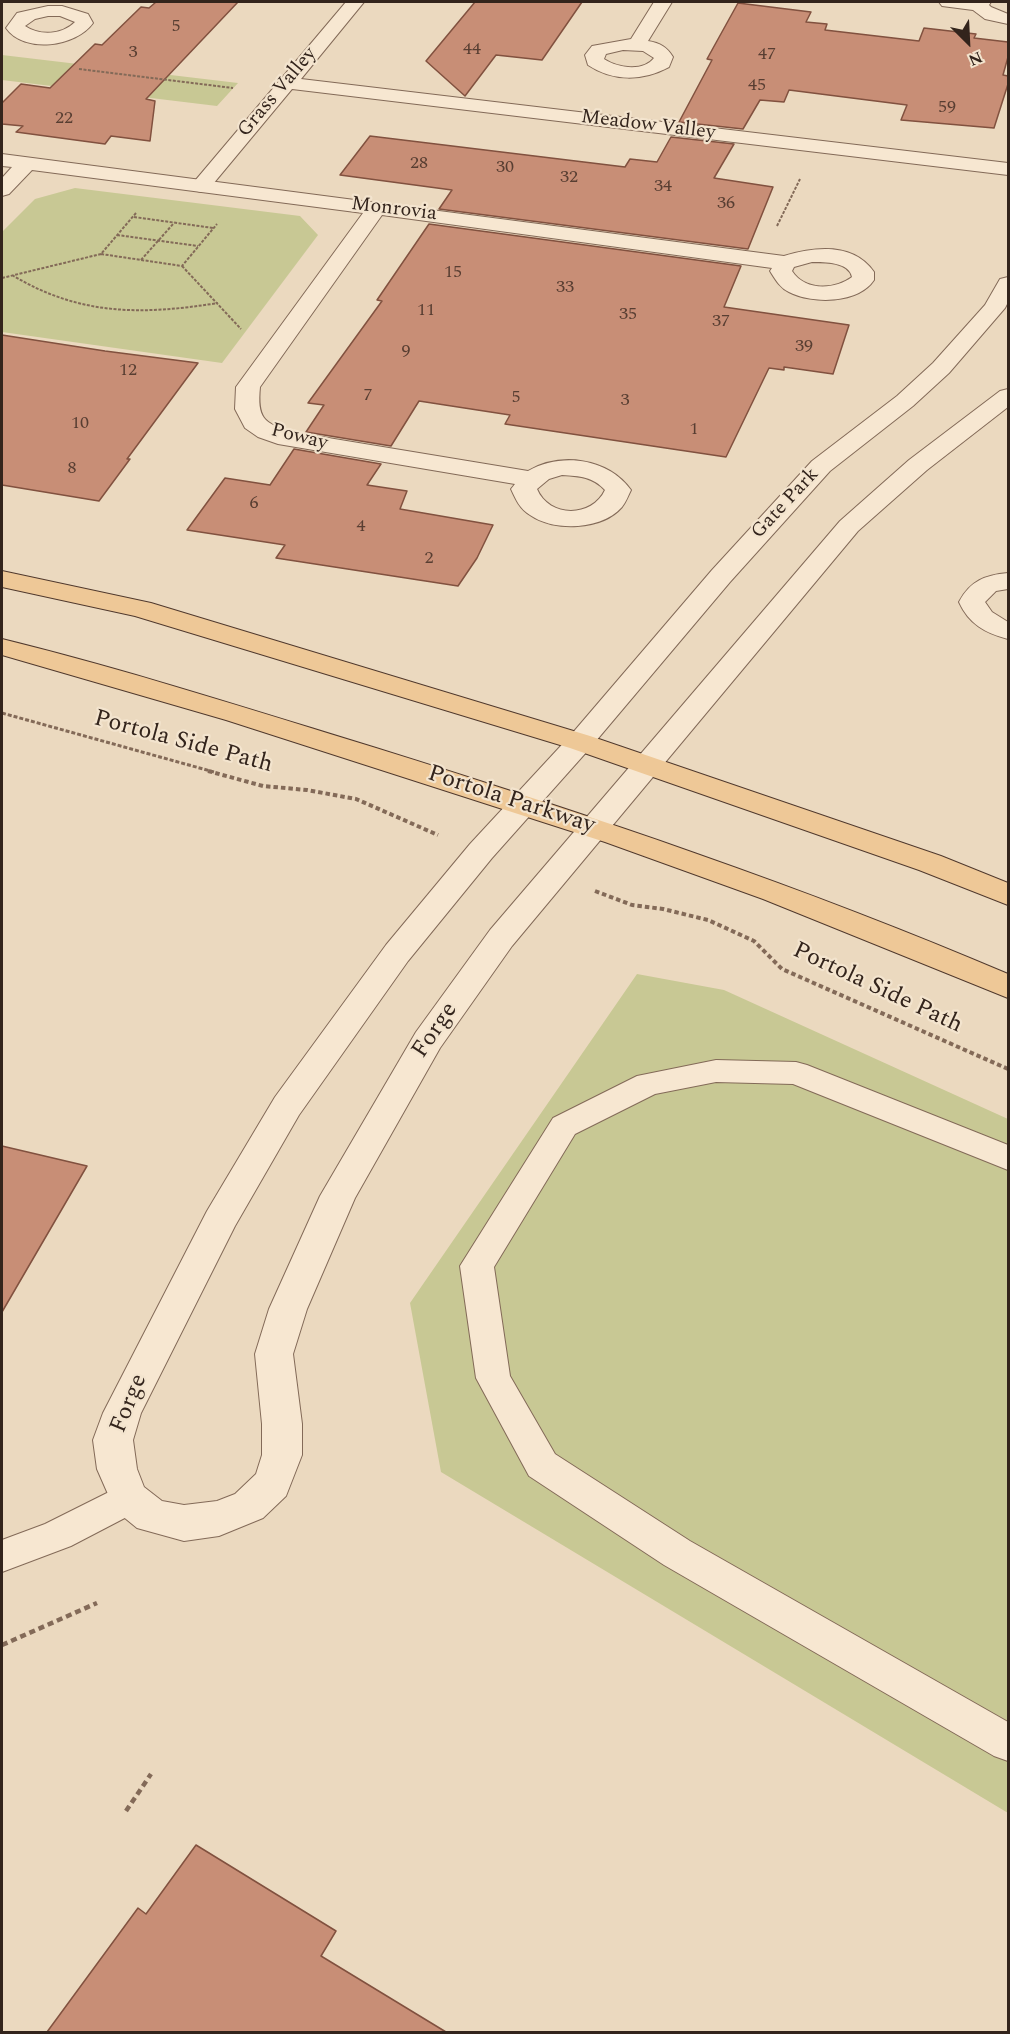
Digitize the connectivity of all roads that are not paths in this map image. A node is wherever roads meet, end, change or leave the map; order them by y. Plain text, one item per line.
1 (91, 2) edge
2 (355, 2) edge
3 (663, 2) edge
4 (948, 2) edge
5 (981, 3) edge
6 (74, 13) dead end
7 (1008, 19) edge
8 (637, 44) dead end
9 (282, 88) junction
10 (2, 160) edge
11 (27, 163) junction
12 (1008, 169) edge
13 (201, 186) junction
14 (2, 190) edge
15 (377, 208) junction
16 (785, 263) dead end
17 (1008, 284) edge
18 (1008, 396) edge
19 (531, 479) dead end
20 (2, 579) edge
21 (1008, 581) edge
22 (1008, 631) edge
23 (2, 647) edge
24 (580, 742) junction
25 (646, 766) junction
26 (526, 804) junction
27 (595, 828) junction
28 (1008, 895) edge
29 (1008, 987) edge
30 (1008, 1158) edge
31 (129, 1498) junction
32 (2, 1556) edge
33 (1008, 1743) edge

1 - 6 street
2 - 9 street, Grass Valley
3 - 8 street
4 - 5 street
5 - 7 street
9 - 12 street, Meadow Valley
9 - 13 street, Grass Valley
10 - 11 street, Monrovia
11 - 13 street, Monrovia
11 - 14 street
13 - 15 street, Monrovia
15 - 16 street, Monrovia
15 - 19 street, Poway
17 - 24 street, Gate Park
18 - 25 street
20 - 24 main road
21 - 22 street
23 - 26 main road, Portola Parkway
24 - 25 main road
24 - 26 street, Forge
25 - 27 street, Forge
25 - 28 main road
26 - 27 main road, Portola Parkway
26 - 31 street, Forge
27 - 29 main road, Portola Parkway
27 - 31 street, Forge
30 - 33 lane
31 - 32 lane

